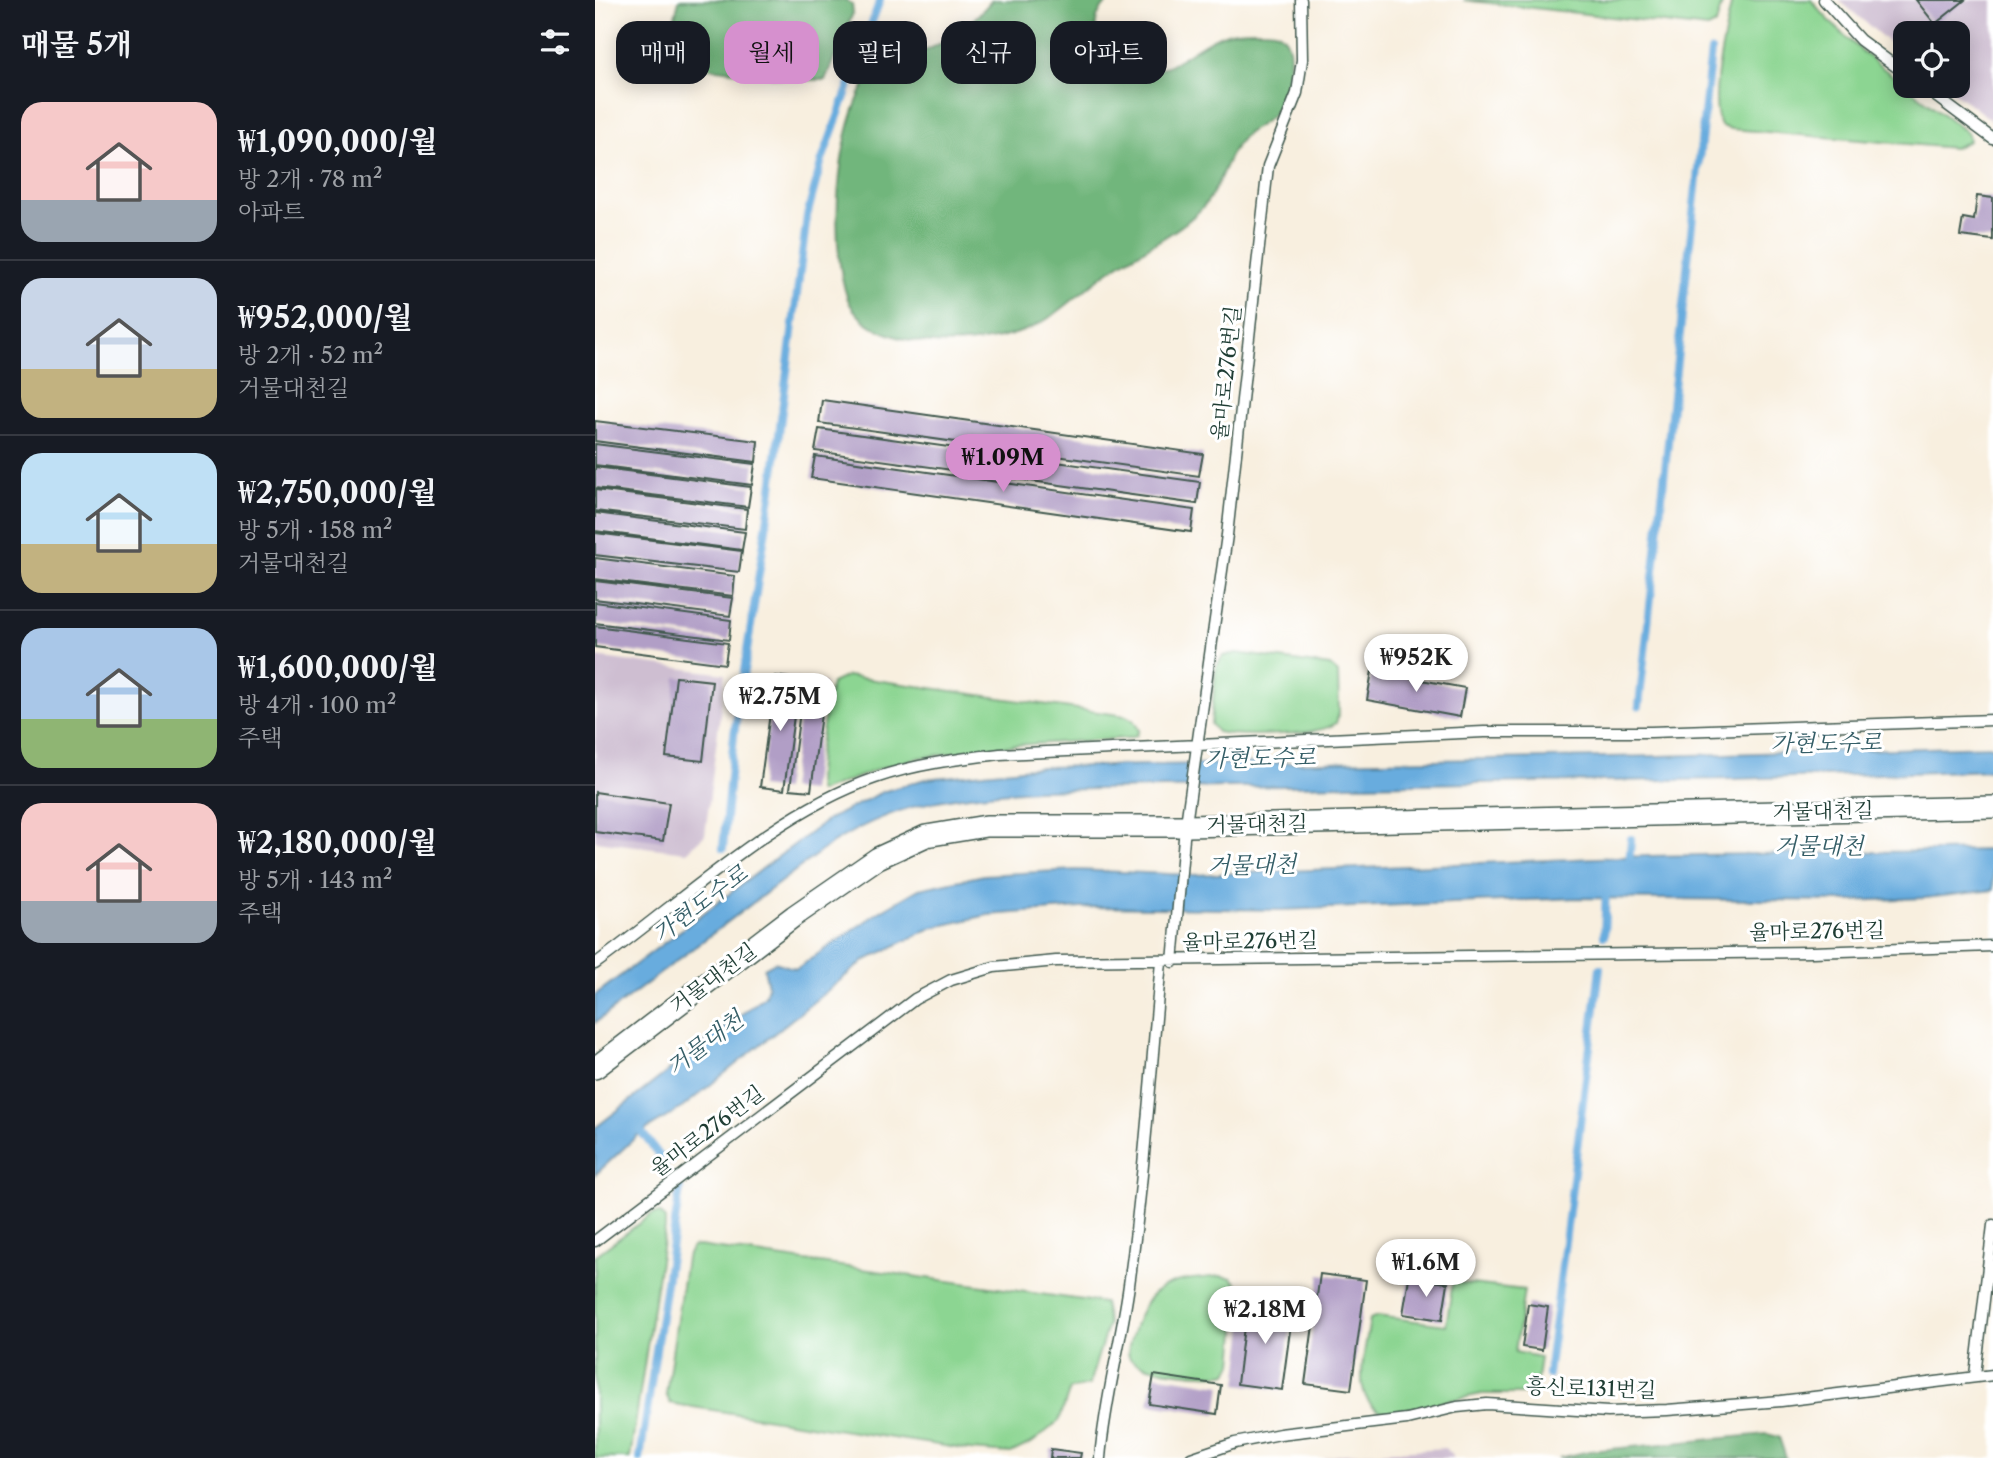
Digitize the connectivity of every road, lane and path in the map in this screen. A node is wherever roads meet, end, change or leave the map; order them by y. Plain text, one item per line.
1 (1301, 0) edge
2 (1824, 0) edge
3 (1893, 64) edge
4 (1937, 98) edge
5 (1993, 139) edge
6 (1993, 720) edge
7 (1196, 750) junction
8 (1993, 807) edge
9 (1187, 826) junction
10 (1993, 946) edge
11 (1169, 958) junction
12 (595, 964) edge
13 (595, 1068) edge
14 (1993, 1225) edge
15 (595, 1241) edge
16 (1975, 1375) junction
17 (1993, 1375) edge
18 (1100, 1458) edge
19 (1191, 1458) edge

1 - 7 lane, 율마로276번길
2 - 3 lane
4 - 5 lane
6 - 7 lane
7 - 9 lane, 율마로276번길
7 - 12 lane
8 - 9 street, 거물대천길
9 - 11 lane, 율마로276번길
9 - 13 street, 거물대천길
10 - 11 lane, 율마로276번길
11 - 15 lane, 율마로276번길
11 - 18 lane, 율마로276번길
14 - 16 lane
16 - 17 lane, 흥신로131번길
16 - 19 lane, 흥신로131번길

